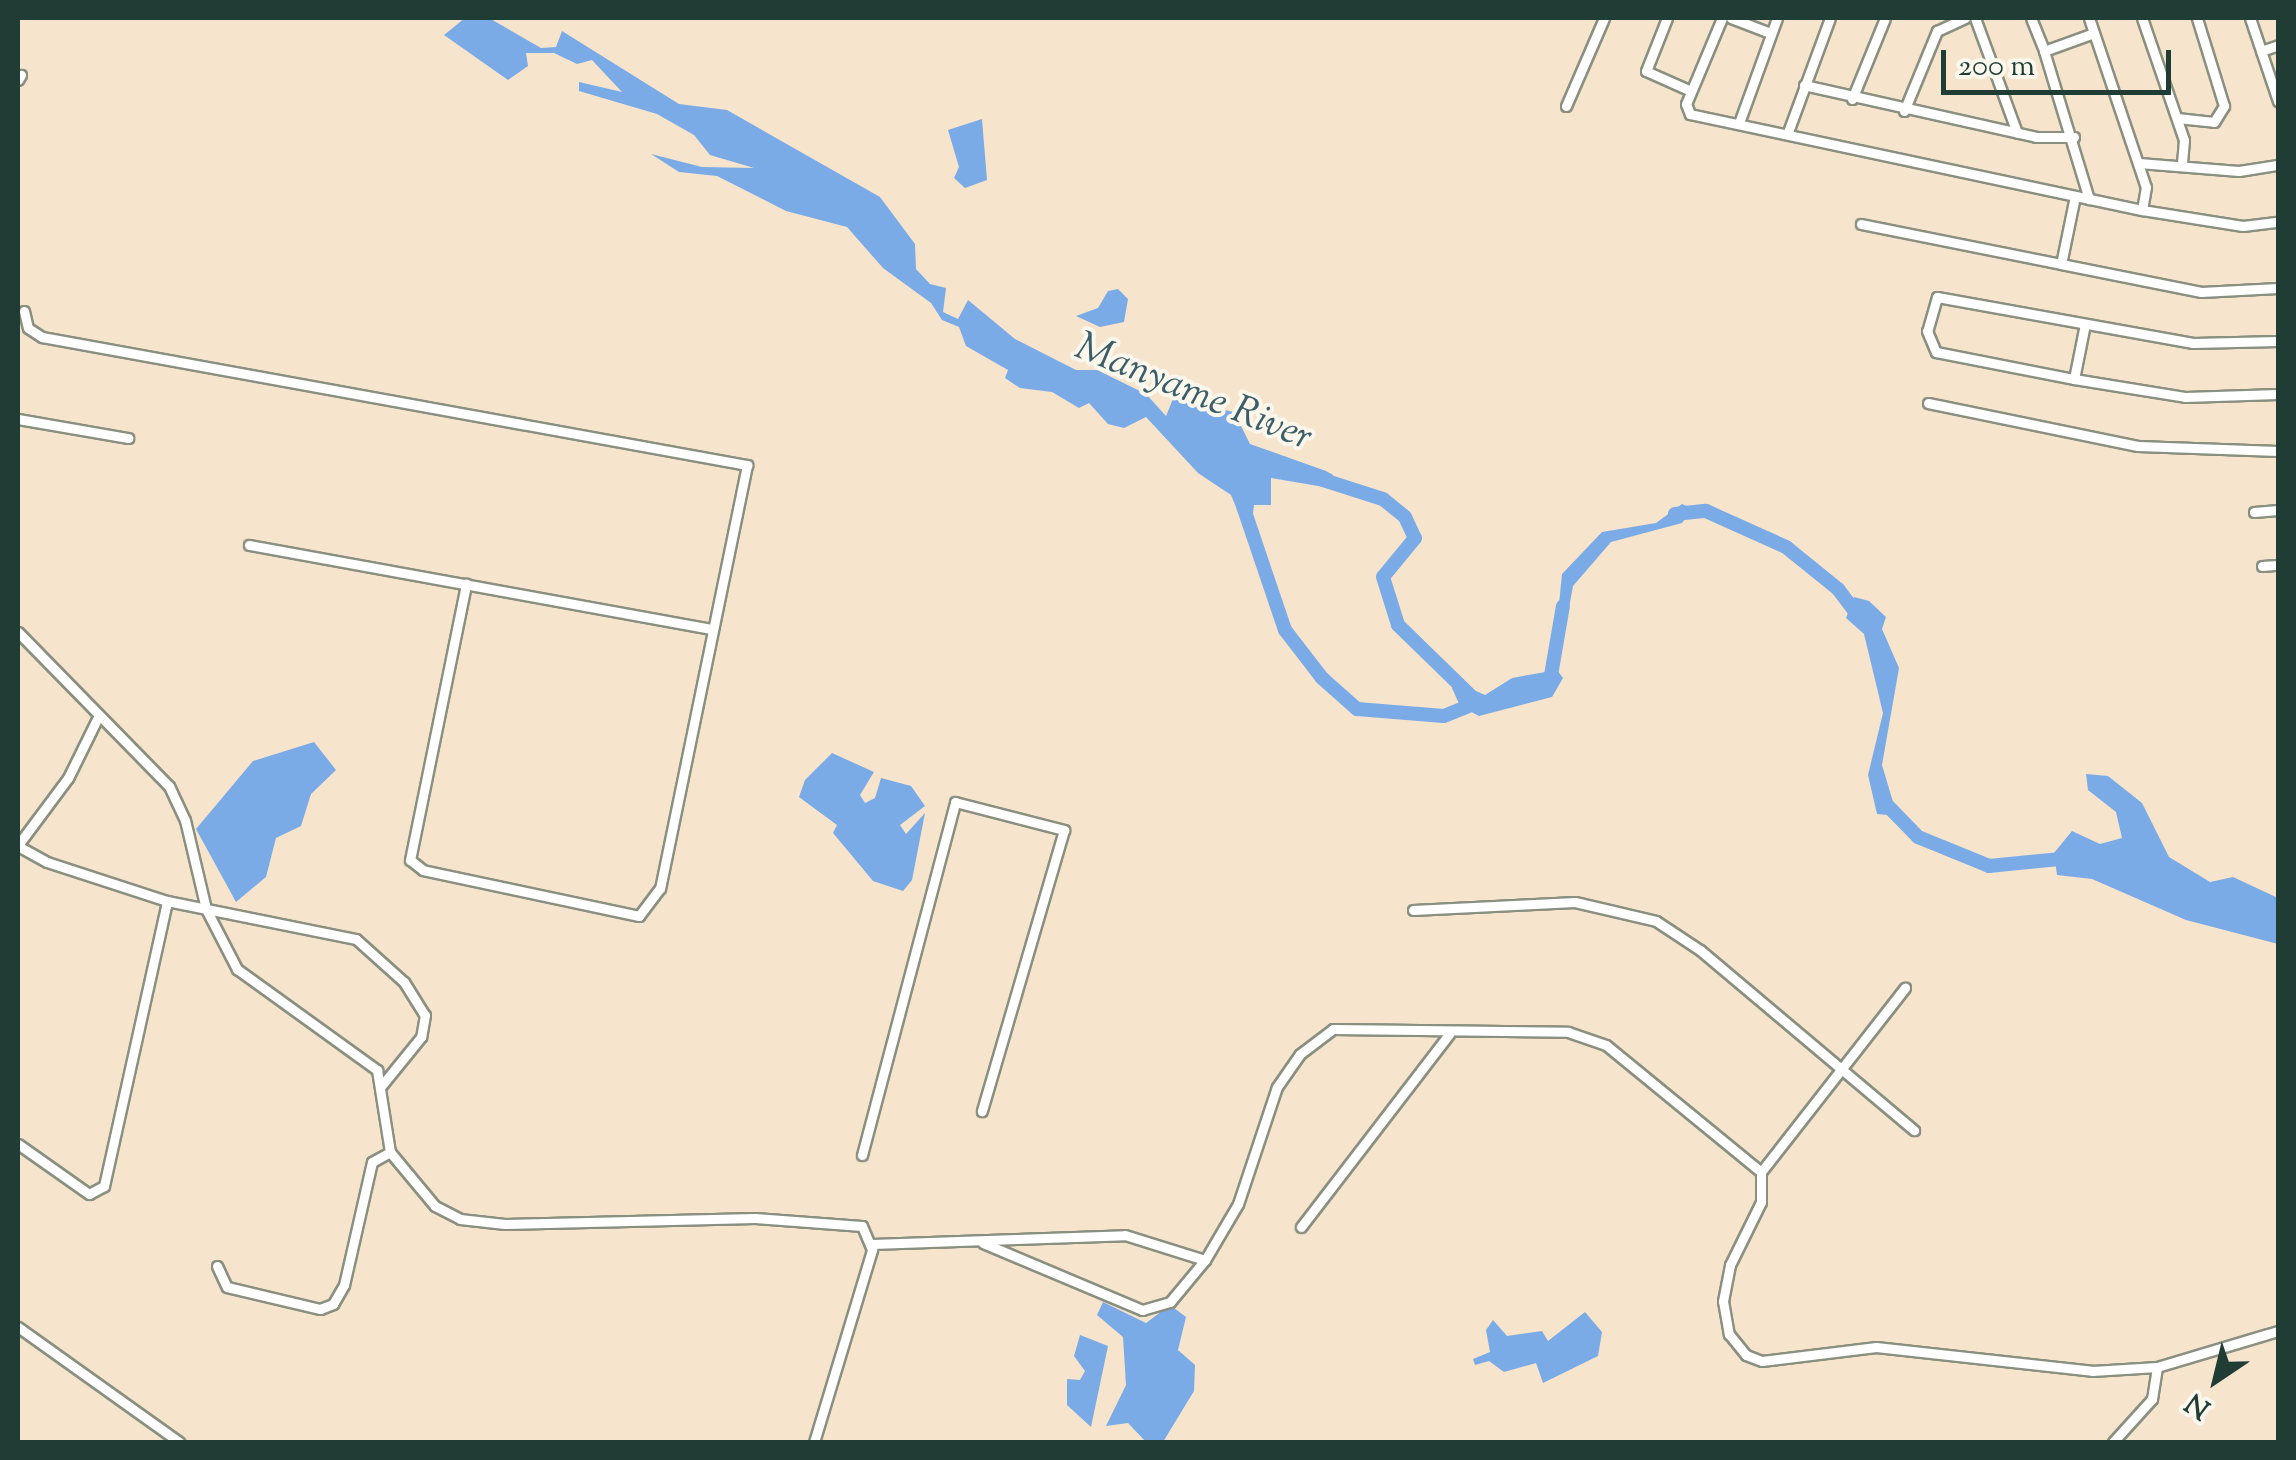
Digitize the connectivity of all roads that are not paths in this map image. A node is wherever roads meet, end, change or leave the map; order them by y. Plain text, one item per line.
1 (1604, 18) edge
2 (1667, 18) edge
3 (1722, 18) edge
4 (1731, 18) edge
5 (1777, 18) edge
6 (1830, 18) edge
7 (1885, 18) edge
8 (1964, 18) edge
9 (1975, 18) edge
10 (2031, 18) edge
11 (2089, 18) edge
12 (2142, 18) edge
13 (2197, 18) edge
14 (2250, 18) edge
15 (2094, 32) junction
16 (1770, 33) junction
17 (2278, 46) edge
18 (2044, 51) junction
19 (2261, 52) junction
20 (1804, 85) junction
21 (1690, 91) junction
22 (1852, 99) junction
23 (2278, 102) edge
24 (1566, 106) dead end
25 (1904, 110) junction
26 (2177, 118) junction
27 (1739, 123) junction
28 (1788, 132) junction
29 (2016, 133) junction
30 (2074, 137) junction
31 (2139, 163) junction
32 (2182, 164) junction
33 (2278, 165) edge
34 (2074, 196) junction
35 (2089, 199) junction
36 (2142, 210) junction
37 (2278, 222) edge
38 (1861, 224) dead end
39 (2060, 264) junction
40 (2278, 288) edge
41 (24, 310) dead end
42 (2084, 324) junction
43 (2278, 342) edge
44 (2074, 379) junction
45 (2278, 394) edge
46 (1928, 404) dead end
47 (18, 419) edge
48 (128, 438) dead end
49 (2278, 451) edge
50 (2278, 510) edge
51 (2254, 512) dead end
52 (250, 545) dead end
53 (2262, 566) dead end
54 (2278, 566) edge
55 (466, 584) junction
56 (712, 630) junction
57 (18, 632) edge
58 (99, 715) junction
59 (18, 846) edge
60 (167, 901) junction
61 (206, 909) junction
62 (1413, 910) dead end
63 (1905, 988) dead end
64 (1449, 1034) junction
65 (1843, 1068) junction
66 (382, 1086) junction
67 (982, 1111) dead end
68 (1914, 1130) dead end
69 (18, 1144) edge
70 (390, 1152) junction
71 (862, 1155) dead end
72 (1761, 1172) junction
73 (1300, 1227) dead end
74 (980, 1242) junction
75 (872, 1244) junction
76 (1205, 1260) junction
77 (217, 1266) dead end
78 (18, 1327) edge
79 (2278, 1331) edge
80 (2157, 1367) junction
81 (180, 1442) edge
82 (814, 1442) edge
83 (2113, 1442) edge

1 - 24 street
2 - 21 street
3 - 21 street
4 - 16 street
5 - 16 street
6 - 20 street
7 - 22 street
8 - 25 street
9 - 29 street
10 - 18 street
11 - 15 street
12 - 26 street
13 - 26 street
14 - 19 street
15 - 18 street
15 - 31 street
16 - 27 street
17 - 19 street
18 - 30 street
19 - 23 street
20 - 22 street
20 - 28 street
21 - 27 street
22 - 25 street
25 - 29 street
26 - 32 street
27 - 28 street
28 - 34 street
29 - 30 street
30 - 35 street
31 - 32 street
31 - 36 street
32 - 33 street
34 - 35 street
34 - 39 street
35 - 36 street
36 - 37 street
38 - 39 street
39 - 40 street
41 - 56 street
42 - 43 street
42 - 44 street
42 - 44 street
44 - 45 street
46 - 49 street
47 - 48 street
50 - 51 street
52 - 55 street
53 - 54 street
55 - 56 street
55 - 56 street
57 - 58 street
58 - 59 street
58 - 61 street
59 - 60 street
60 - 61 street
60 - 69 street
61 - 66 street
61 - 66 street
62 - 65 street
63 - 65 street
64 - 72 street
64 - 73 street
64 - 76 street
65 - 68 street
65 - 72 street
66 - 70 street
67 - 71 street
70 - 75 street
70 - 77 street
72 - 80 street
74 - 75 street
74 - 76 street
74 - 76 street
75 - 82 street
78 - 81 street
79 - 80 street
80 - 83 street

